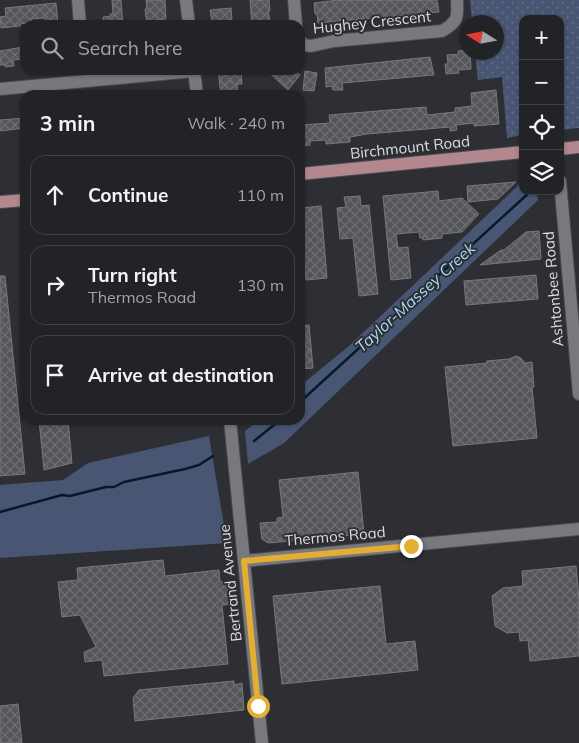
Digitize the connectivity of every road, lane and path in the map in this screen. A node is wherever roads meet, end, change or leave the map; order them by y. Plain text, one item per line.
1 (78, 0) edge
2 (186, 0) edge
3 (294, 0) edge
4 (457, 0) edge
5 (80, 20) edge
6 (188, 20) edge
7 (296, 20) edge
8 (305, 45) edge
9 (107, 75) edge
10 (194, 75) edge
11 (85, 76) edge
12 (0, 89) edge
13 (196, 90) edge
14 (579, 147) edge
15 (564, 148) edge
16 (519, 152) edge
17 (305, 174) edge
18 (561, 195) edge
19 (20, 200) edge
20 (0, 202) edge
21 (579, 394) edge
22 (230, 425) edge
23 (579, 529) edge
24 (244, 561) junction
25 (262, 743) edge

1 - 5 street
2 - 6 street
3 - 7 street, Hughey Crescent
4 - 8 street, Hughey Crescent
9 - 11 street
10 - 13 street
11 - 12 street
14 - 15 main road
16 - 17 main road, Birchmount Road
18 - 21 street, Ashtonbee Road
19 - 20 main road
22 - 24 street, Bertrand Avenue
23 - 24 street, Thermos Road
24 - 25 street, Bertrand Avenue

